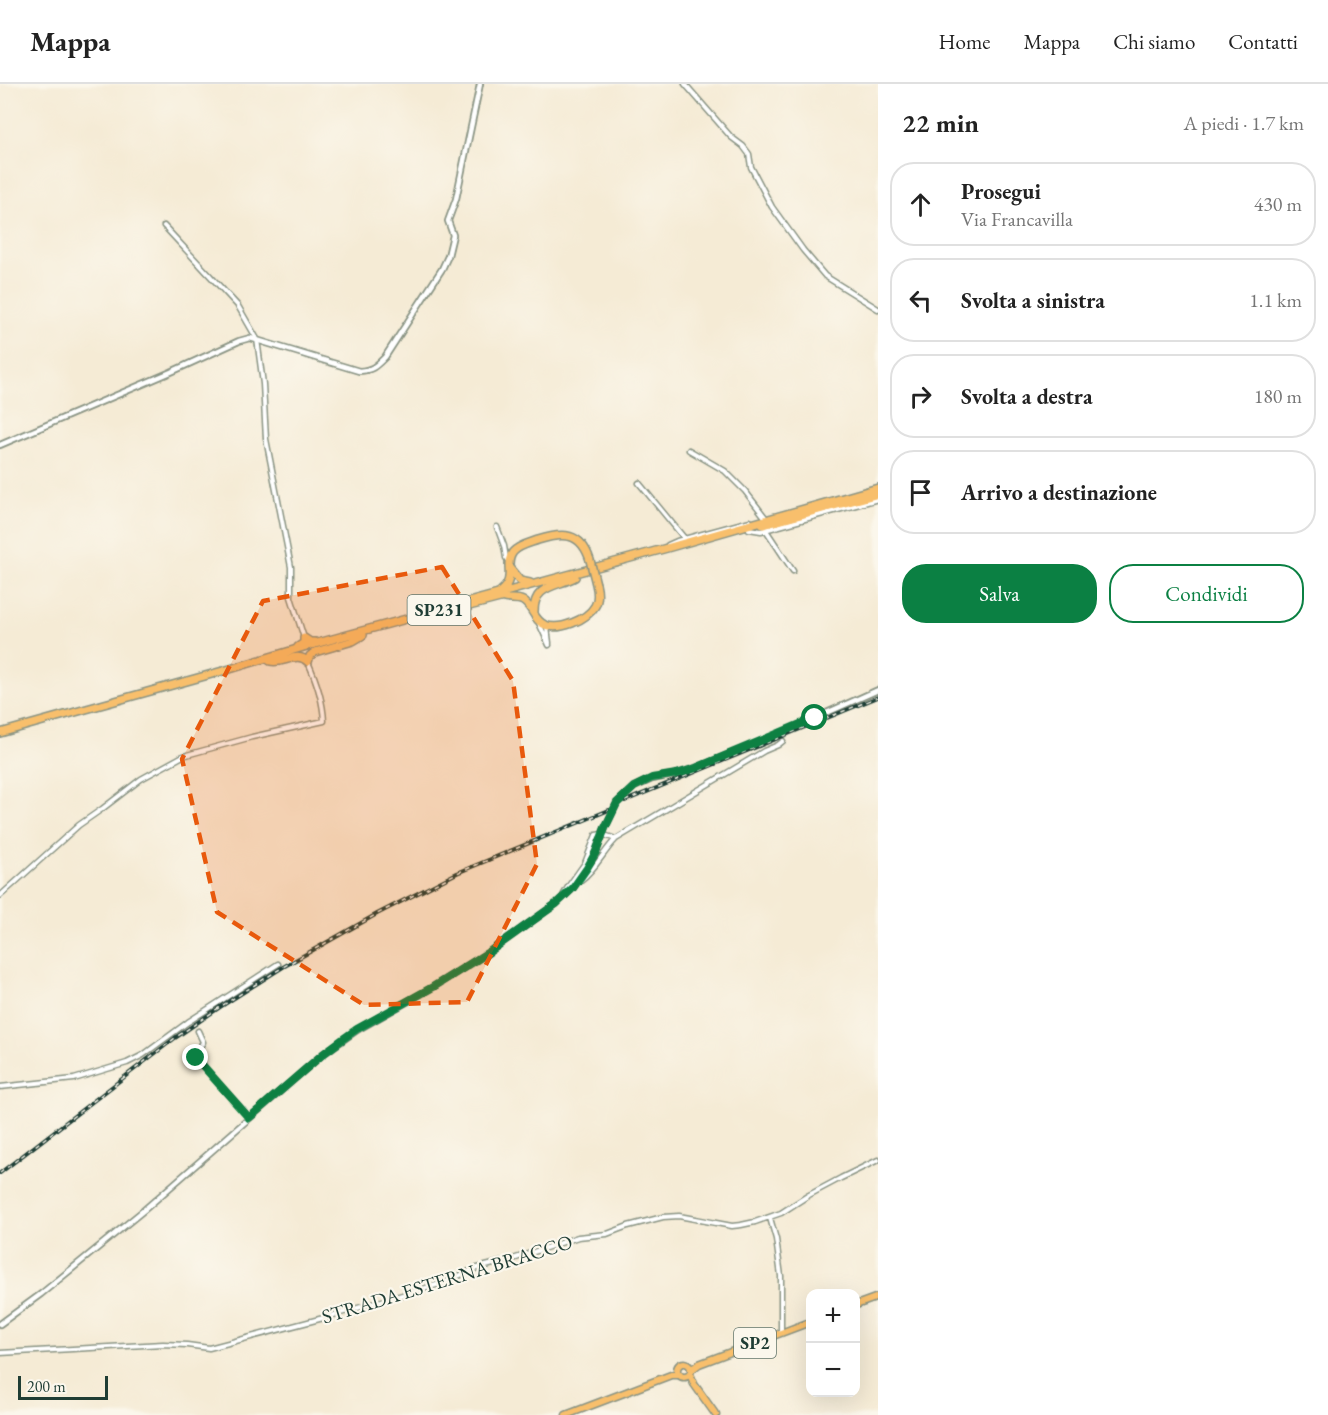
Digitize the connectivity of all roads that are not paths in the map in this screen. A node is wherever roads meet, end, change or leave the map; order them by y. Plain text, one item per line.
1 (480, 84) edge
2 (686, 84) edge
3 (164, 226) dead end
4 (878, 309) edge
5 (256, 339) junction
6 (0, 445) edge
7 (689, 450) dead end
8 (639, 483) dead end
9 (878, 487) edge
10 (878, 494) edge
11 (878, 499) edge
12 (765, 518) junction
13 (497, 527) dead end
14 (749, 529) junction
15 (766, 530) junction
16 (685, 539) junction
17 (667, 548) junction
18 (509, 553) junction
19 (793, 571) dead end
20 (575, 577) junction
21 (536, 583) junction
22 (485, 597) junction
23 (501, 597) junction
24 (534, 615) junction
25 (543, 624) junction
26 (558, 626) junction
27 (350, 634) junction
28 (363, 635) junction
29 (547, 637) junction
30 (304, 638) junction
31 (269, 659) junction
32 (308, 662) junction
33 (878, 690) edge
34 (0, 735) edge
35 (783, 741) dead end
36 (616, 839) junction
37 (589, 870) junction
38 (0, 896) edge
39 (564, 896) junction
40 (278, 964) dead end
41 (198, 1031) dead end
42 (0, 1087) edge
43 (249, 1118) junction
44 (878, 1160) edge
45 (770, 1218) junction
46 (878, 1297) edge
47 (860, 1303) edge
48 (0, 1324) edge
49 (806, 1324) edge
50 (781, 1334) junction
51 (0, 1353) edge
52 (685, 1372) junction
53 (566, 1415) edge
54 (716, 1415) edge

1 - 5 street
2 - 4 street
3 - 5 street
5 - 6 street
5 - 30 street
7 - 12 street
8 - 16 street
9 - 12 street
9 - 17 highway, SP231
10 - 14 highway, SP231
11 - 15 street
12 - 16 street
13 - 18 street
14 - 15 street
14 - 20 highway, SP231
15 - 19 street
16 - 17 street
17 - 21 highway, SP231
18 - 21 highway
18 - 22 highway
18 - 26 highway, bridge
20 - 23 highway, SP231
20 - 24 highway
21 - 22 highway, SP231
22 - 27 highway, SP231
23 - 24 highway
23 - 28 highway, SP231
24 - 25 highway
25 - 26 highway
25 - 29 street
25 - 29 street
26 - 29 street
27 - 30 highway
27 - 31 highway, SP231
28 - 31 highway, SP231
28 - 32 highway
30 - 31 highway
31 - 32 highway
31 - 34 highway, SP231
32 - 38 street
33 - 37 street
35 - 36 street
36 - 37 street
36 - 39 street
37 - 39 street
39 - 43 street
40 - 42 street
41 - 43 street
43 - 48 street
44 - 45 street, STRADA ESTERNA BRACCO
45 - 50 street
45 - 51 street, STRADA ESTERNA BRACCO
46 - 47 main road
49 - 50 main road, SP2
50 - 52 main road, SP2
52 - 53 main road, SP2
52 - 54 main road

